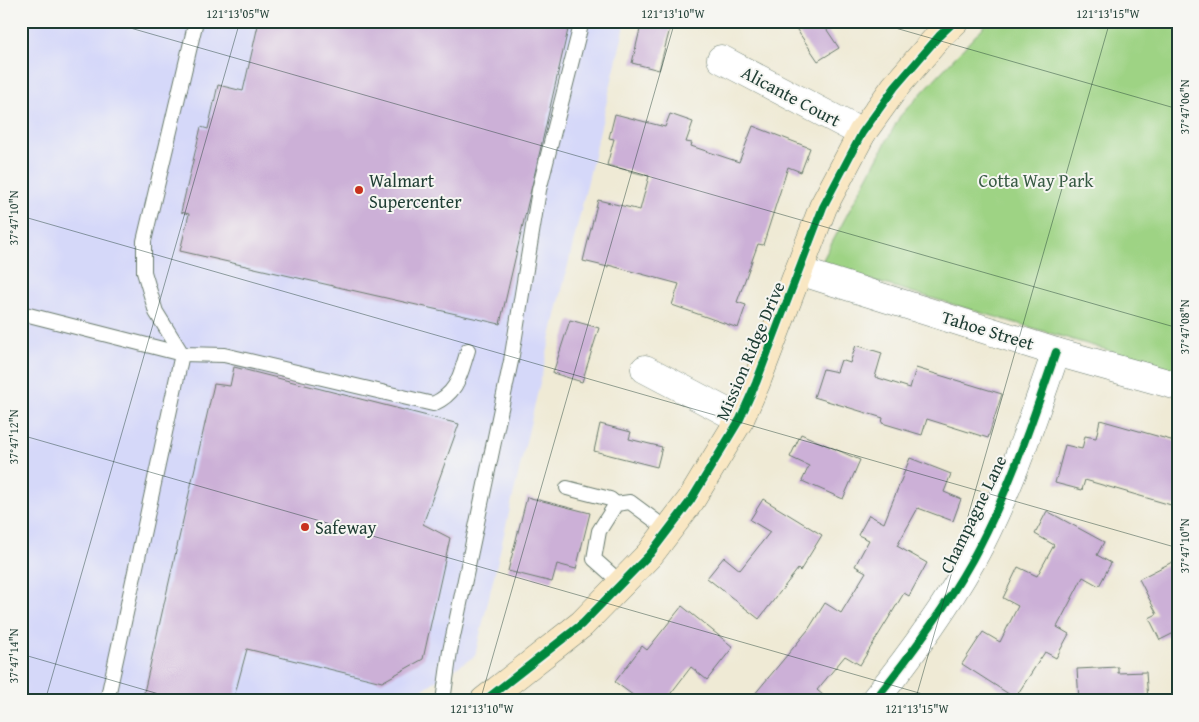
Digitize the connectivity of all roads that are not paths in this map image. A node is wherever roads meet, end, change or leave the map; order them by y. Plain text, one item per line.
1 (196, 21) edge
2 (582, 21) edge
3 (955, 21) edge
4 (721, 59) dead end
5 (862, 133) junction
6 (799, 271) junction
7 (21, 313) edge
8 (468, 350) dead end
9 (1056, 352) junction
10 (182, 354) junction
11 (646, 369) dead end
12 (1178, 386) edge
13 (740, 419) junction
14 (567, 488) dead end
15 (616, 504) junction
16 (668, 530) junction
17 (621, 582) junction
18 (106, 701) edge
19 (443, 701) edge
20 (484, 701) edge
21 (874, 701) edge

1 - 10 lane
2 - 19 lane
3 - 5 street, Mission Ridge Drive
4 - 5 street, Alicante Court
5 - 6 street, Mission Ridge Drive
6 - 9 street, Tahoe Street
6 - 13 street, Mission Ridge Drive
7 - 10 lane
8 - 10 lane
9 - 12 street, Tahoe Street
9 - 21 street, Champagne Lane
10 - 18 lane
11 - 13 street
13 - 16 street, Mission Ridge Drive
14 - 15 lane
15 - 16 lane
15 - 17 lane
16 - 17 street, Mission Ridge Drive
17 - 20 street, Mission Ridge Drive

